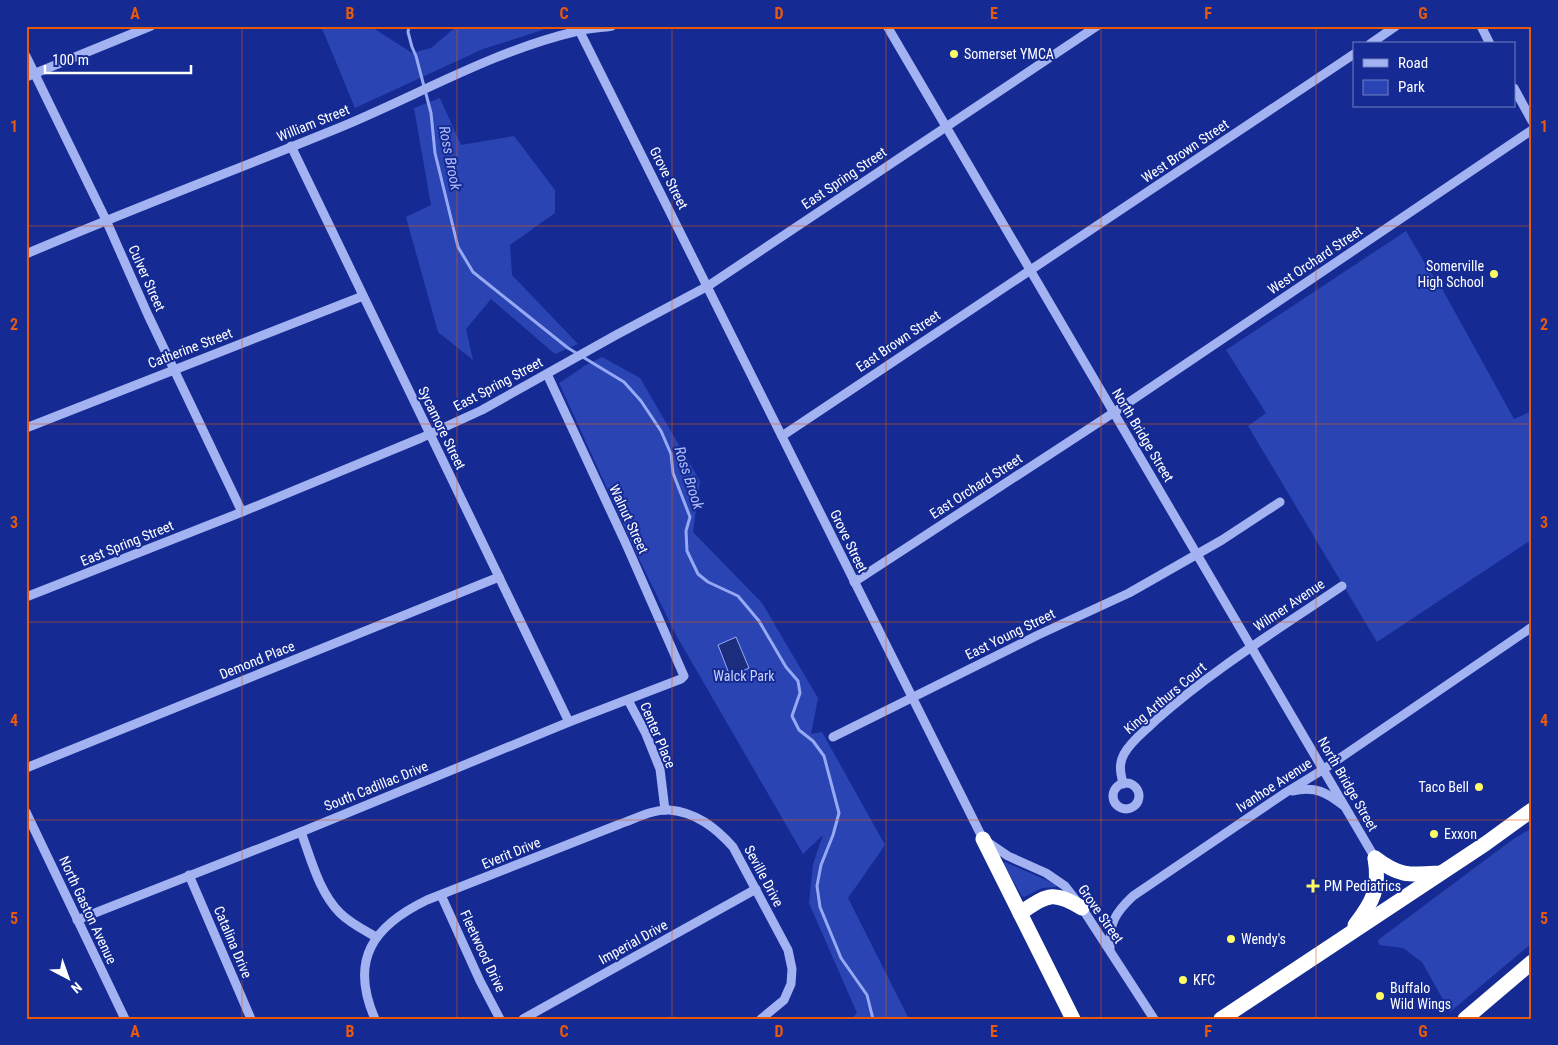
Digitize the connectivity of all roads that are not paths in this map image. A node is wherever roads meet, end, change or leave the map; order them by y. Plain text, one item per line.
1 (151, 26) edge
2 (612, 26) edge
3 (887, 26) edge
4 (1098, 26) edge
5 (1396, 26) edge
6 (1481, 26) edge
7 (579, 28) edge
8 (1373, 42) edge
9 (1489, 42) edge
10 (1353, 55) edge
11 (26, 56) edge
12 (30, 76) edge
13 (1516, 92) edge
14 (1532, 121) edge
15 (946, 126) junction
16 (1532, 130) edge
17 (291, 146) junction
18 (106, 220) junction
19 (26, 254) edge
20 (1031, 270) junction
21 (708, 286) junction
22 (364, 296) junction
23 (174, 369) junction
24 (547, 374) junction
25 (1113, 412) junction
26 (26, 428) edge
27 (430, 435) junction
28 (782, 436) junction
29 (1280, 502) dead end
30 (242, 512) junction
31 (1198, 554) junction
32 (499, 577) junction
33 (854, 582) junction
34 (1342, 586) dead end
35 (26, 597) edge
36 (1532, 627) edge
37 (1252, 648) junction
38 (684, 676) joint
39 (912, 698) junction
40 (628, 700) junction
41 (569, 722) junction
42 (833, 737) dead end
43 (26, 768) edge
44 (1324, 769) junction
45 (1123, 784) dead end
46 (1285, 793) junction
47 (1347, 808) junction
48 (665, 810) junction
49 (26, 812) edge
50 (1532, 812) edge
51 (29, 826) edge
52 (301, 832) junction
53 (983, 839) junction
54 (1375, 858) junction
55 (1442, 873) junction
56 (189, 875) junction
57 (756, 890) junction
58 (441, 895) junction
59 (1082, 908) junction
60 (1020, 912) junction
61 (77, 920) junction
62 (1347, 934) junction
63 (376, 937) junction
64 (1110, 951) junction
65 (1532, 962) edge
66 (1492, 996) junction
67 (125, 1019) edge
68 (251, 1019) edge
69 (376, 1019) edge
70 (500, 1019) edge
71 (523, 1019) edge
72 (761, 1019) edge
73 (1073, 1019) edge
74 (1154, 1019) edge
75 (1221, 1019) edge
76 (1465, 1019) edge
77 (1482, 1019) edge

1 - 12 street
2 - 7 street, William Street
3 - 15 street, North Bridge Street
4 - 15 street, East Spring Street
5 - 8 street
6 - 9 street
7 - 17 street, William Street
7 - 21 street, Grove Street
10 - 20 street, West Brown Street
11 - 12 street, Culver Street
12 - 18 street, Culver Street
13 - 14 street
15 - 20 street, North Bridge Street
15 - 21 street, East Spring Street
16 - 25 street, West Orchard Street
17 - 18 street, William Street
17 - 22 street, Sycamore Street
18 - 19 street, William Street
18 - 23 street, Culver Street
20 - 25 street, North Bridge Street
20 - 28 street, East Brown Street
21 - 24 street, East Spring Street
21 - 28 street, Grove Street
22 - 23 street, Catherine Street
22 - 27 street, Sycamore Street
23 - 26 street, Catherine Street
23 - 30 street, Culver Street
24 - 27 street, East Spring Street
24 - 38 street, Walnut Street
25 - 31 street, North Bridge Street
25 - 33 street, East Orchard Street
27 - 30 street, East Spring Street
27 - 32 street, Sycamore Street
28 - 33 street, Grove Street
29 - 31 street, East Young Street
30 - 35 street, East Spring Street
31 - 37 street, North Bridge Street
31 - 39 street, East Young Street
32 - 41 street, Sycamore Street
32 - 43 street, Demond Place
33 - 39 street, Grove Street
34 - 37 street, Wilmer Avenue
36 - 44 street, Ivanhoe Avenue
37 - 44 street, North Bridge Street
37 - 45 street, King Arthurs Court
38 - 40 street, South Cadillac Drive
39 - 42 street, East Young Street
39 - 53 street, Grove Street
40 - 41 street, South Cadillac Drive
40 - 48 street, Center Place
41 - 52 street, South Cadillac Drive
44 - 46 street, Ivanhoe Avenue
44 - 47 street, North Bridge Street
46 - 47 street
46 - 64 street, Ivanhoe Avenue
47 - 54 street, North Bridge Street
48 - 57 street, Seville Drive
48 - 58 street, Everit Drive
49 - 51 street, North Gaston Avenue
50 - 55 highway
51 - 61 street, North Gaston Avenue
52 - 56 street, South Cadillac Drive
52 - 63 street
53 - 59 street, Grove Street
53 - 60 highway
54 - 55 highway
54 - 62 highway
55 - 62 highway
56 - 61 street, South Cadillac Drive
56 - 68 street, Catalina Drive
57 - 71 street, Imperial Drive
57 - 72 street, Seville Drive
58 - 63 street, Everit Drive
58 - 70 street, Fleetwood Drive
59 - 60 highway
59 - 64 street, Grove Street
60 - 73 highway
61 - 67 street, North Gaston Avenue
62 - 75 highway
63 - 69 street
64 - 74 street, Grove Street
65 - 66 highway
66 - 76 highway
66 - 77 highway

